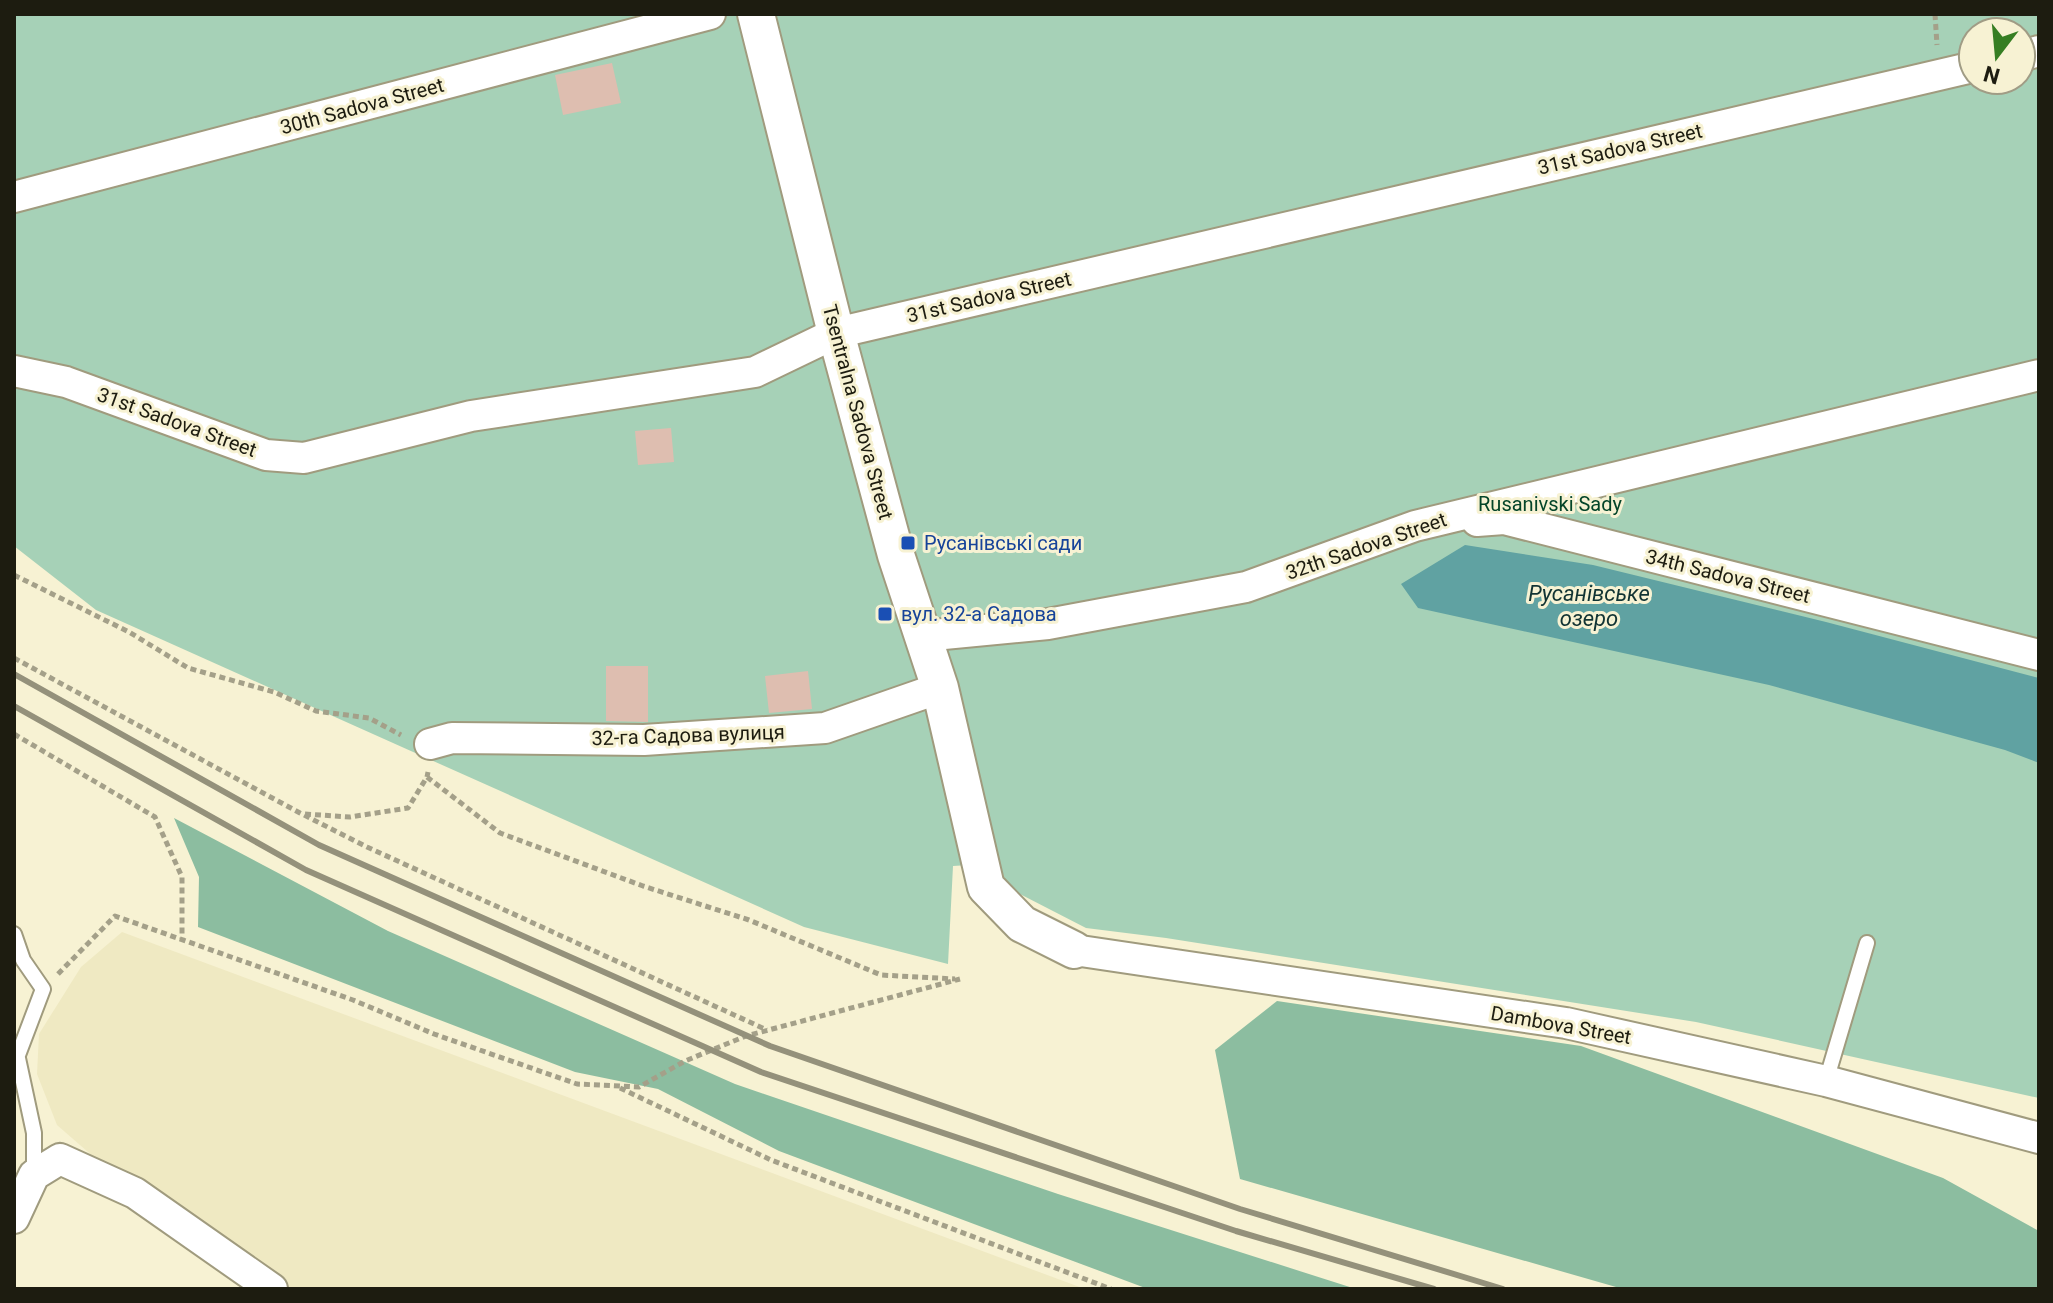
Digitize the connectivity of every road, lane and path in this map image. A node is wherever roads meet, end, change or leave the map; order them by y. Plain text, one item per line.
1 (710, 14) edge
2 (756, 14) edge
3 (1957, 71) edge
4 (14, 197) edge
5 (836, 333) junction
6 (14, 371) edge
7 (2039, 375) edge
8 (1415, 526) junction
9 (14, 575) edge
10 (923, 636) junction
11 (2039, 655) edge
12 (14, 658) edge
13 (940, 688) junction
14 (14, 734) edge
15 (430, 744) joint
16 (300, 813) junction
17 (14, 934) edge
18 (182, 940) junction
19 (1867, 943) dead end
20 (1074, 950) joint
21 (43, 989) junction
22 (768, 1030) junction
23 (16, 1050) edge
24 (1826, 1081) junction
25 (615, 1086) junction
26 (2039, 1138) edge
27 (34, 1175) junction
28 (14, 1218) edge
29 (272, 1289) edge
30 (1111, 1289) edge

1 - 4 street, 30th Sadova Street
2 - 5 street, Tsentralna Sadova Street
3 - 5 street, 31st Sadova Street
5 - 6 street, 31st Sadova Street
5 - 10 street, Tsentralna Sadova Street
7 - 8 street, 32th Sadova Street
8 - 10 street, 32th Sadova Street
8 - 11 street, 34th Sadova Street
9 - 15 path
10 - 13 street, Tsentralna Sadova Street
12 - 16 path
13 - 15 street, 32-га Садова вулиця
13 - 20 street, Tsentralna Sadova Street
14 - 18 path
16 - 22 path
16 - 22 path
17 - 21 lane
18 - 21 path
18 - 25 path
19 - 24 lane
20 - 24 street, Dambova Street
21 - 23 lane
22 - 25 path
23 - 27 lane
24 - 26 street, Dambova Street
25 - 30 path
27 - 28 street
27 - 29 street

